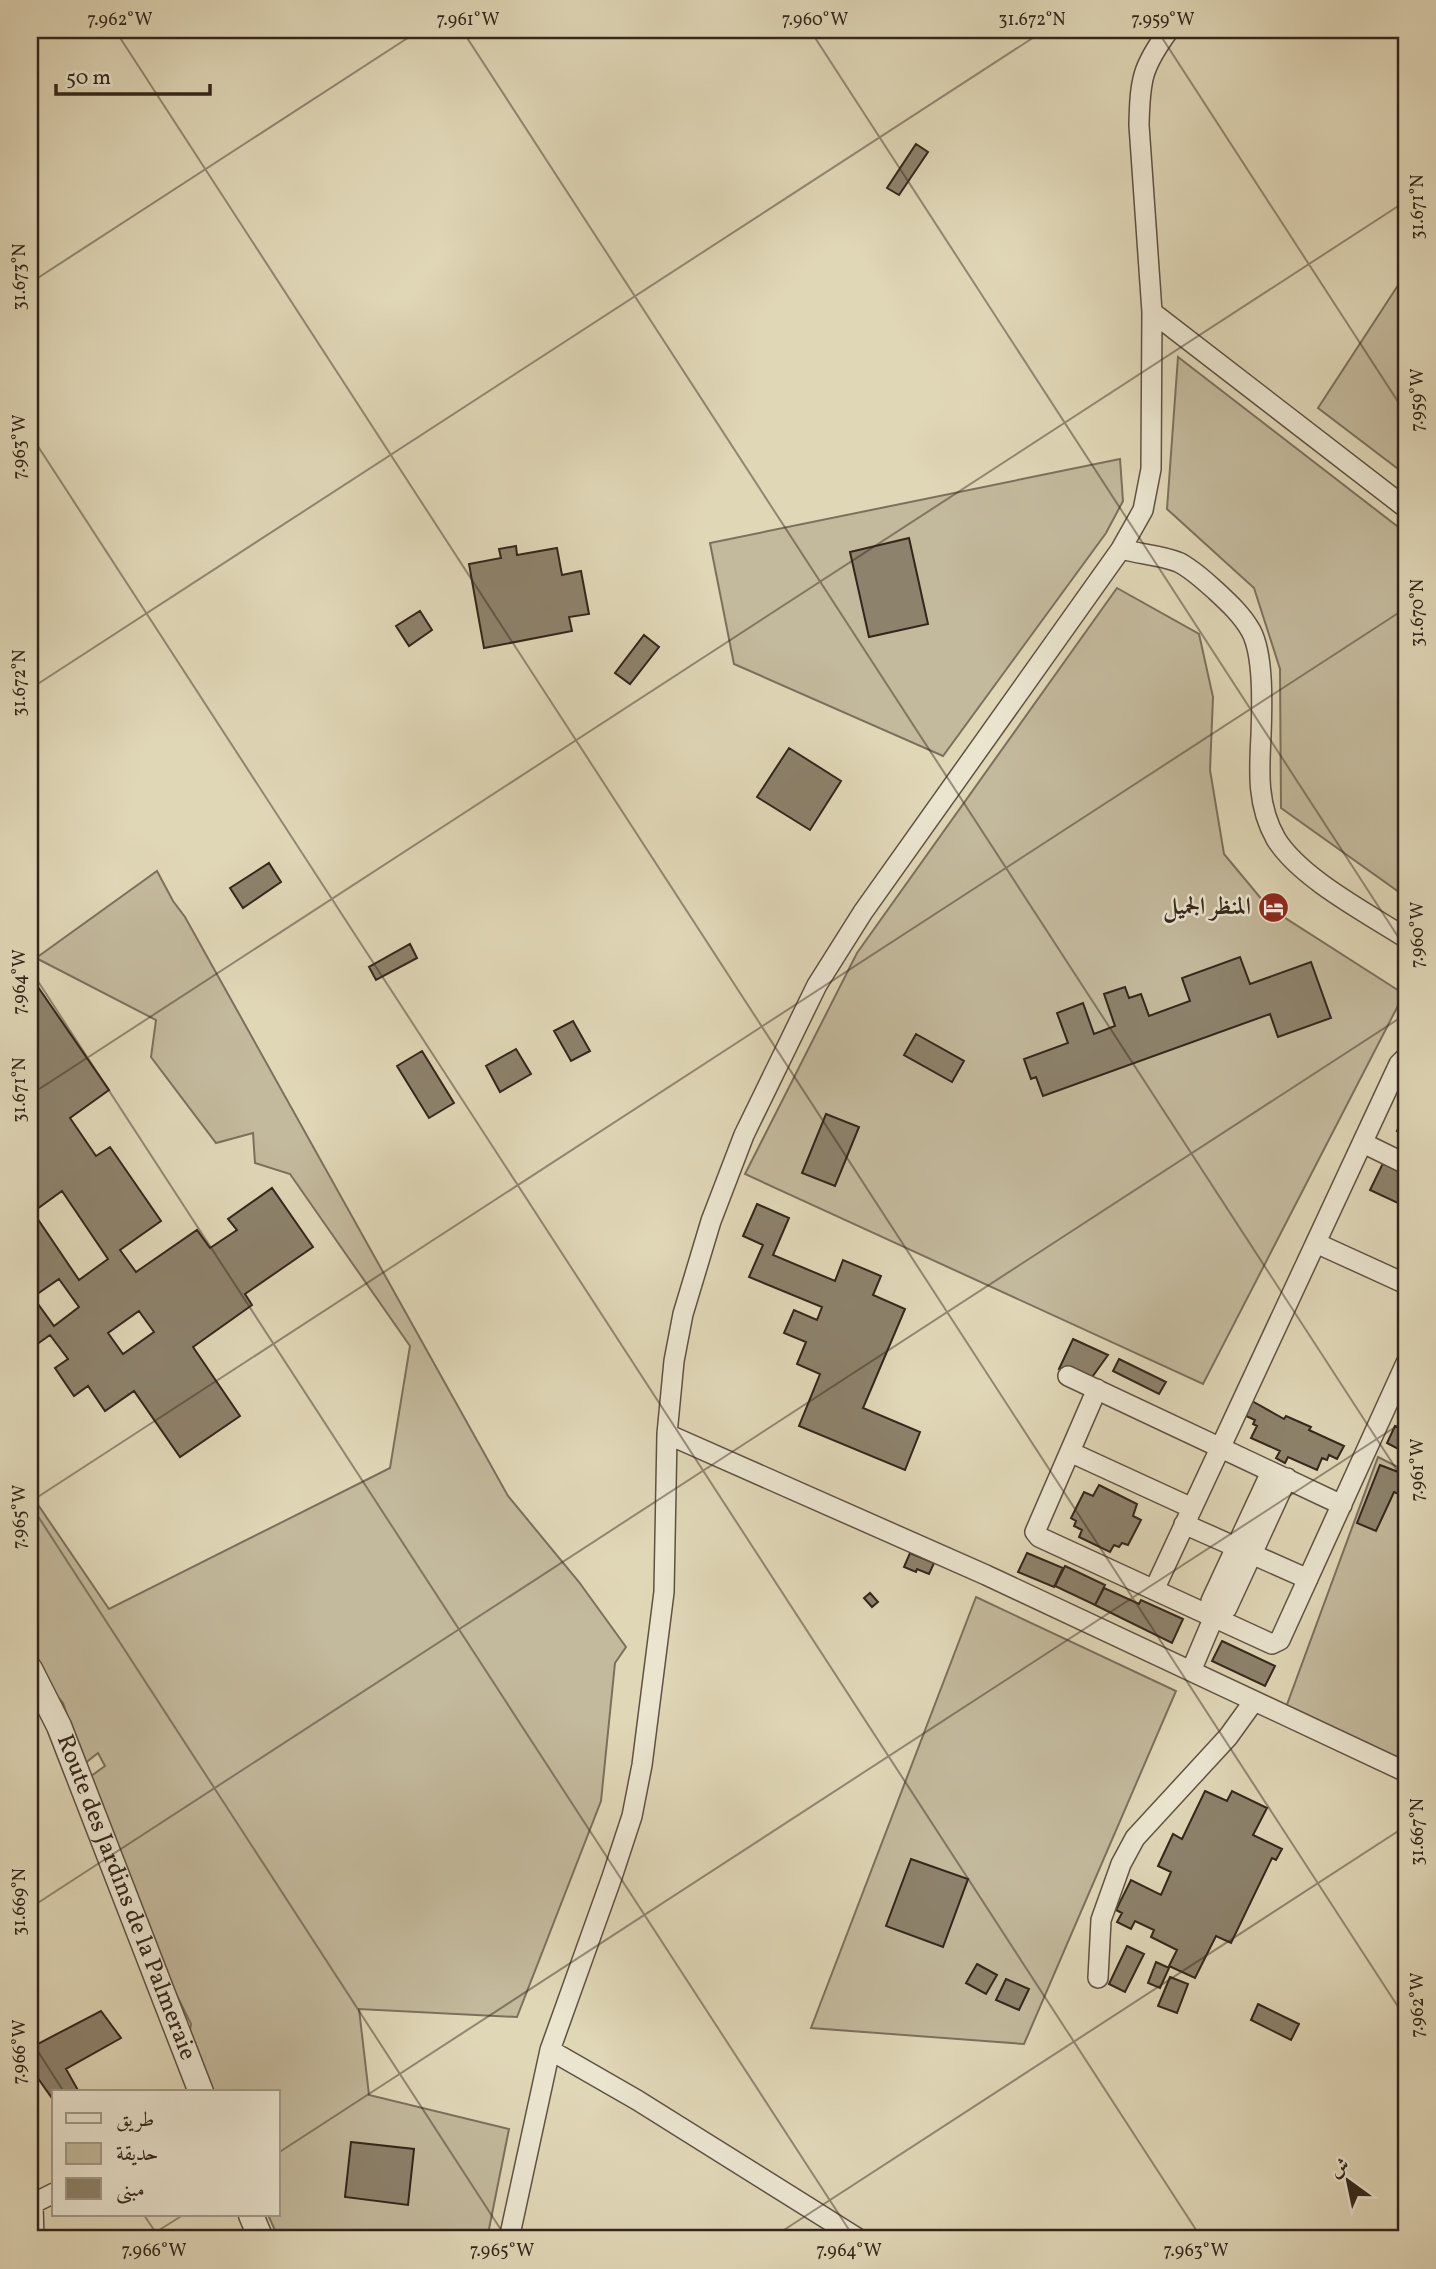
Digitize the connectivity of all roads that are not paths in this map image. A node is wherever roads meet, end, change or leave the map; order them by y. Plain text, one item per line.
1 (1162, 34) edge
2 (1152, 312) junction
3 (1406, 508) edge
4 (1121, 549) junction
5 (1406, 938) edge
6 (1406, 1057) edge
7 (1363, 1143) junction
8 (1406, 1164) edge
9 (1316, 1243) junction
10 (1406, 1284) edge
11 (1406, 1363) edge
12 (1068, 1376) dead end
13 (1097, 1389) junction
14 (667, 1434) junction
15 (1220, 1447) junction
16 (1070, 1452) junction
17 (1279, 1475) junction
18 (1342, 1505) junction
19 (1188, 1516) junction
20 (1245, 1551) junction
21 (1308, 1579) junction
22 (1154, 1590) junction
23 (1213, 1619) junction
24 (30, 1669) edge
25 (1191, 1671) junction
26 (1254, 1701) junction
27 (1406, 1772) edge
28 (1098, 1978) dead end
29 (550, 2050) junction
30 (200, 2090) edge
31 (52, 2194) edge
32 (31, 2204) edge
33 (251, 2216) edge
34 (34, 2239) edge
35 (261, 2239) edge
36 (509, 2239) edge
37 (859, 2239) edge

1 - 2 street
2 - 3 street
2 - 4 street
4 - 5 street
4 - 14 street
6 - 7 street
7 - 8 street
7 - 9 street
9 - 10 street
9 - 15 street
11 - 18 street
12 - 13 street
13 - 15 street
13 - 16 street
14 - 25 street
14 - 29 street
15 - 17 street
15 - 19 street
16 - 19 street
16 - 22 street
17 - 18 street
17 - 20 street
18 - 21 street
19 - 20 street
19 - 22 street
20 - 21 street
20 - 23 street
21 - 23 street
22 - 23 street
23 - 25 street
24 - 30 street, Route des Jardins de la Palmeraie
25 - 26 street
26 - 27 street
26 - 28 street
29 - 36 street
29 - 37 street
31 - 32 street
32 - 34 street
33 - 35 street

